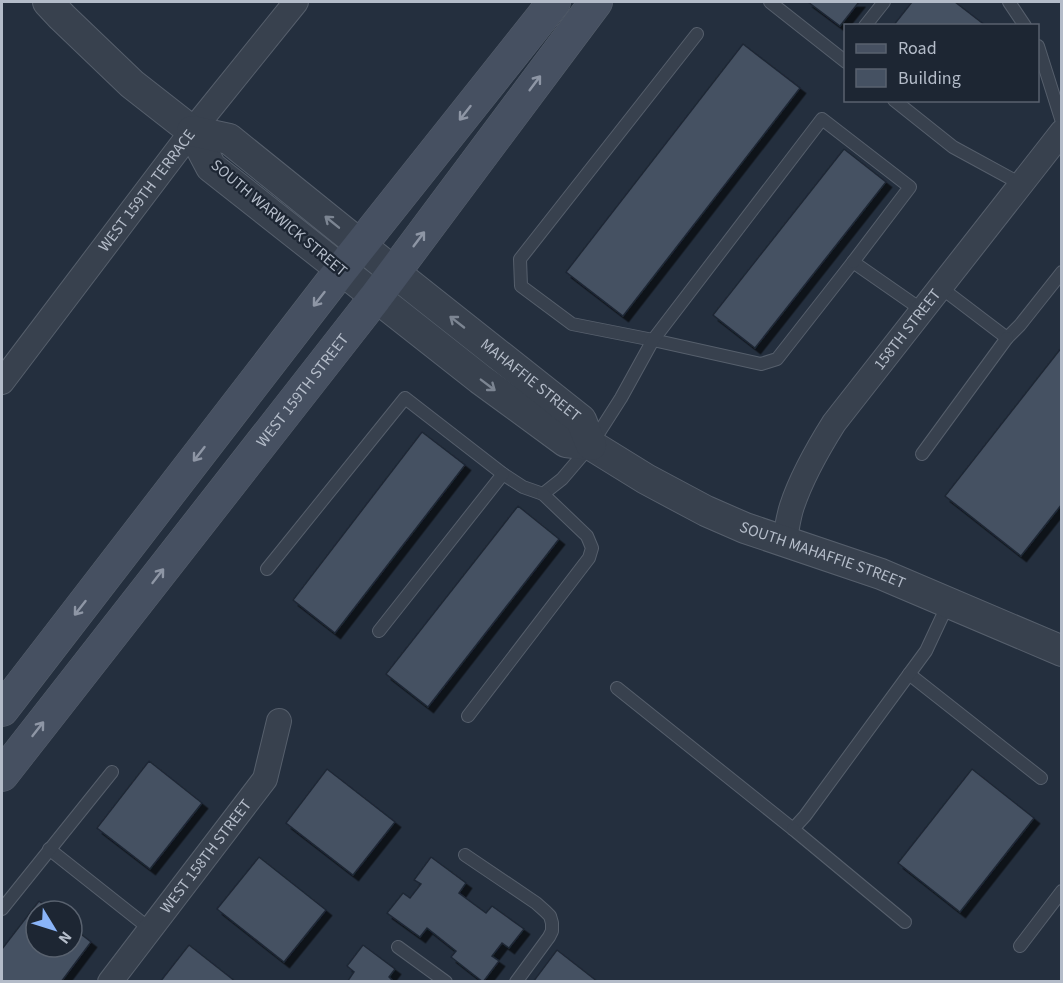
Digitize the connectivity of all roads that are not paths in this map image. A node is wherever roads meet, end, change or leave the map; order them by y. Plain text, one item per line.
1 (48, 2) edge
2 (296, 2) edge
3 (554, 2) edge
4 (596, 2) edge
5 (770, 2) edge
6 (884, 2) edge
7 (1010, 2) edge
8 (867, 24) edge
9 (1024, 24) edge
10 (698, 34) dead end
11 (1039, 49) edge
12 (844, 56) edge
13 (897, 102) edge
14 (1062, 122) edge
15 (192, 131) junction
16 (1062, 132) edge
17 (1021, 184) junction
18 (351, 258) junction
19 (853, 262) junction
20 (1062, 272) edge
21 (385, 285) junction
22 (940, 287) junction
23 (922, 310) junction
24 (1007, 338) junction
25 (653, 340) junction
26 (2, 382) edge
27 (591, 445) junction
28 (922, 454) dead end
29 (503, 474) junction
30 (543, 494) junction
31 (784, 542) junction
32 (267, 569) dead end
33 (949, 603) junction
34 (379, 631) dead end
35 (1062, 651) edge
36 (909, 674) junction
37 (617, 688) dead end
38 (2, 710) edge
39 (468, 716) dead end
40 (279, 721) dead end
41 (112, 772) dead end
42 (2, 775) edge
43 (1041, 778) dead end
44 (793, 829) junction
45 (49, 849) junction
46 (465, 855) dead end
47 (1062, 891) edge
48 (2, 909) edge
49 (905, 922) dead end
50 (150, 929) junction
51 (1020, 946) dead end
52 (398, 947) dead end
53 (110, 981) edge
54 (446, 981) edge
55 (516, 981) edge

1 - 15 street, SOUTH WARWICK STREET
2 - 15 street, WEST 159TH TERRACE
3 -> 18 main road
21 -> 4 main road, WEST 159TH STREET
5 - 12 lane
6 - 8 lane
7 - 9 lane
10 - 25 lane
11 - 14 lane
13 - 17 lane
15 - 18 street, SOUTH WARWICK STREET
15 - 26 street, WEST 159TH TERRACE
16 - 17 street, 158TH STREET
17 - 22 street, 158TH STREET
18 - 21 street, SOUTH WARWICK STREET
18 -> 38 main road
19 - 23 lane
19 - 25 lane
19 - 25 lane
20 - 24 lane
21 - 27 street, MAHAFFIE STREET
42 -> 21 main road, WEST 159TH STREET
22 - 23 street, 158TH STREET
22 - 24 lane
23 - 31 street, 158TH STREET
24 - 28 lane
25 - 27 lane
27 - 30 lane
27 - 31 street, SOUTH MAHAFFIE STREET
29 - 30 lane
29 - 32 lane
29 - 34 lane
30 - 39 lane
31 - 33 street, SOUTH MAHAFFIE STREET
33 - 35 street, SOUTH MAHAFFIE STREET
33 - 36 lane
36 - 43 lane
36 - 44 lane
37 - 44 lane
40 - 50 street, WEST 158TH STREET
41 - 45 lane
44 - 49 lane
45 - 48 lane
45 - 50 lane
46 - 55 lane
47 - 51 lane
50 - 53 street, WEST 158TH STREET
52 - 54 lane

